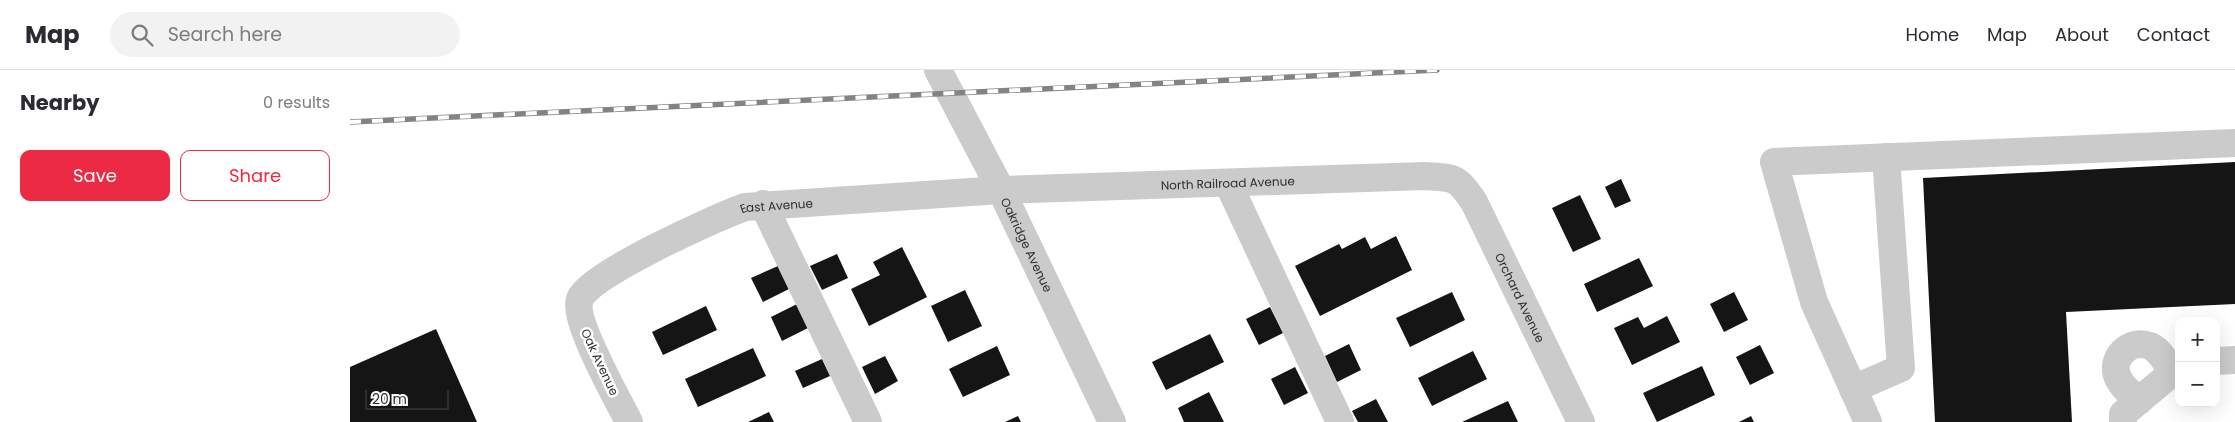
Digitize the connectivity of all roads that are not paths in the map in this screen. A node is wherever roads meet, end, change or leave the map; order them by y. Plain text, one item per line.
1 (938, 70) edge
2 (2235, 144) edge
3 (1886, 157) junction
4 (1454, 178) joint
5 (1228, 183) junction
6 (1001, 190) junction
7 (763, 204) junction
8 (579, 299) joint
9 (2220, 360) edge
10 (2235, 360) edge
11 (2175, 369) edge
12 (2175, 371) edge
13 (1853, 389) junction
14 (2140, 400) junction
15 (629, 422) edge
16 (868, 422) edge
17 (1112, 422) edge
18 (1340, 422) edge
19 (1581, 422) edge
20 (1868, 422) edge
21 (2123, 422) edge

1 - 6 street, Oakridge Avenue
2 - 3 street
3 - 13 street
3 - 13 street
4 - 5 street, North Railroad Avenue
4 - 19 street, Orchard Avenue
5 - 6 street, North Railroad Avenue
5 - 18 street
6 - 7 street, East Avenue
6 - 17 street, Oakridge Avenue
7 - 8 street, East Avenue
7 - 16 street
8 - 15 street, Oak Avenue
9 - 10 street
11 - 14 street
12 - 14 street
13 - 20 street
14 - 21 street

